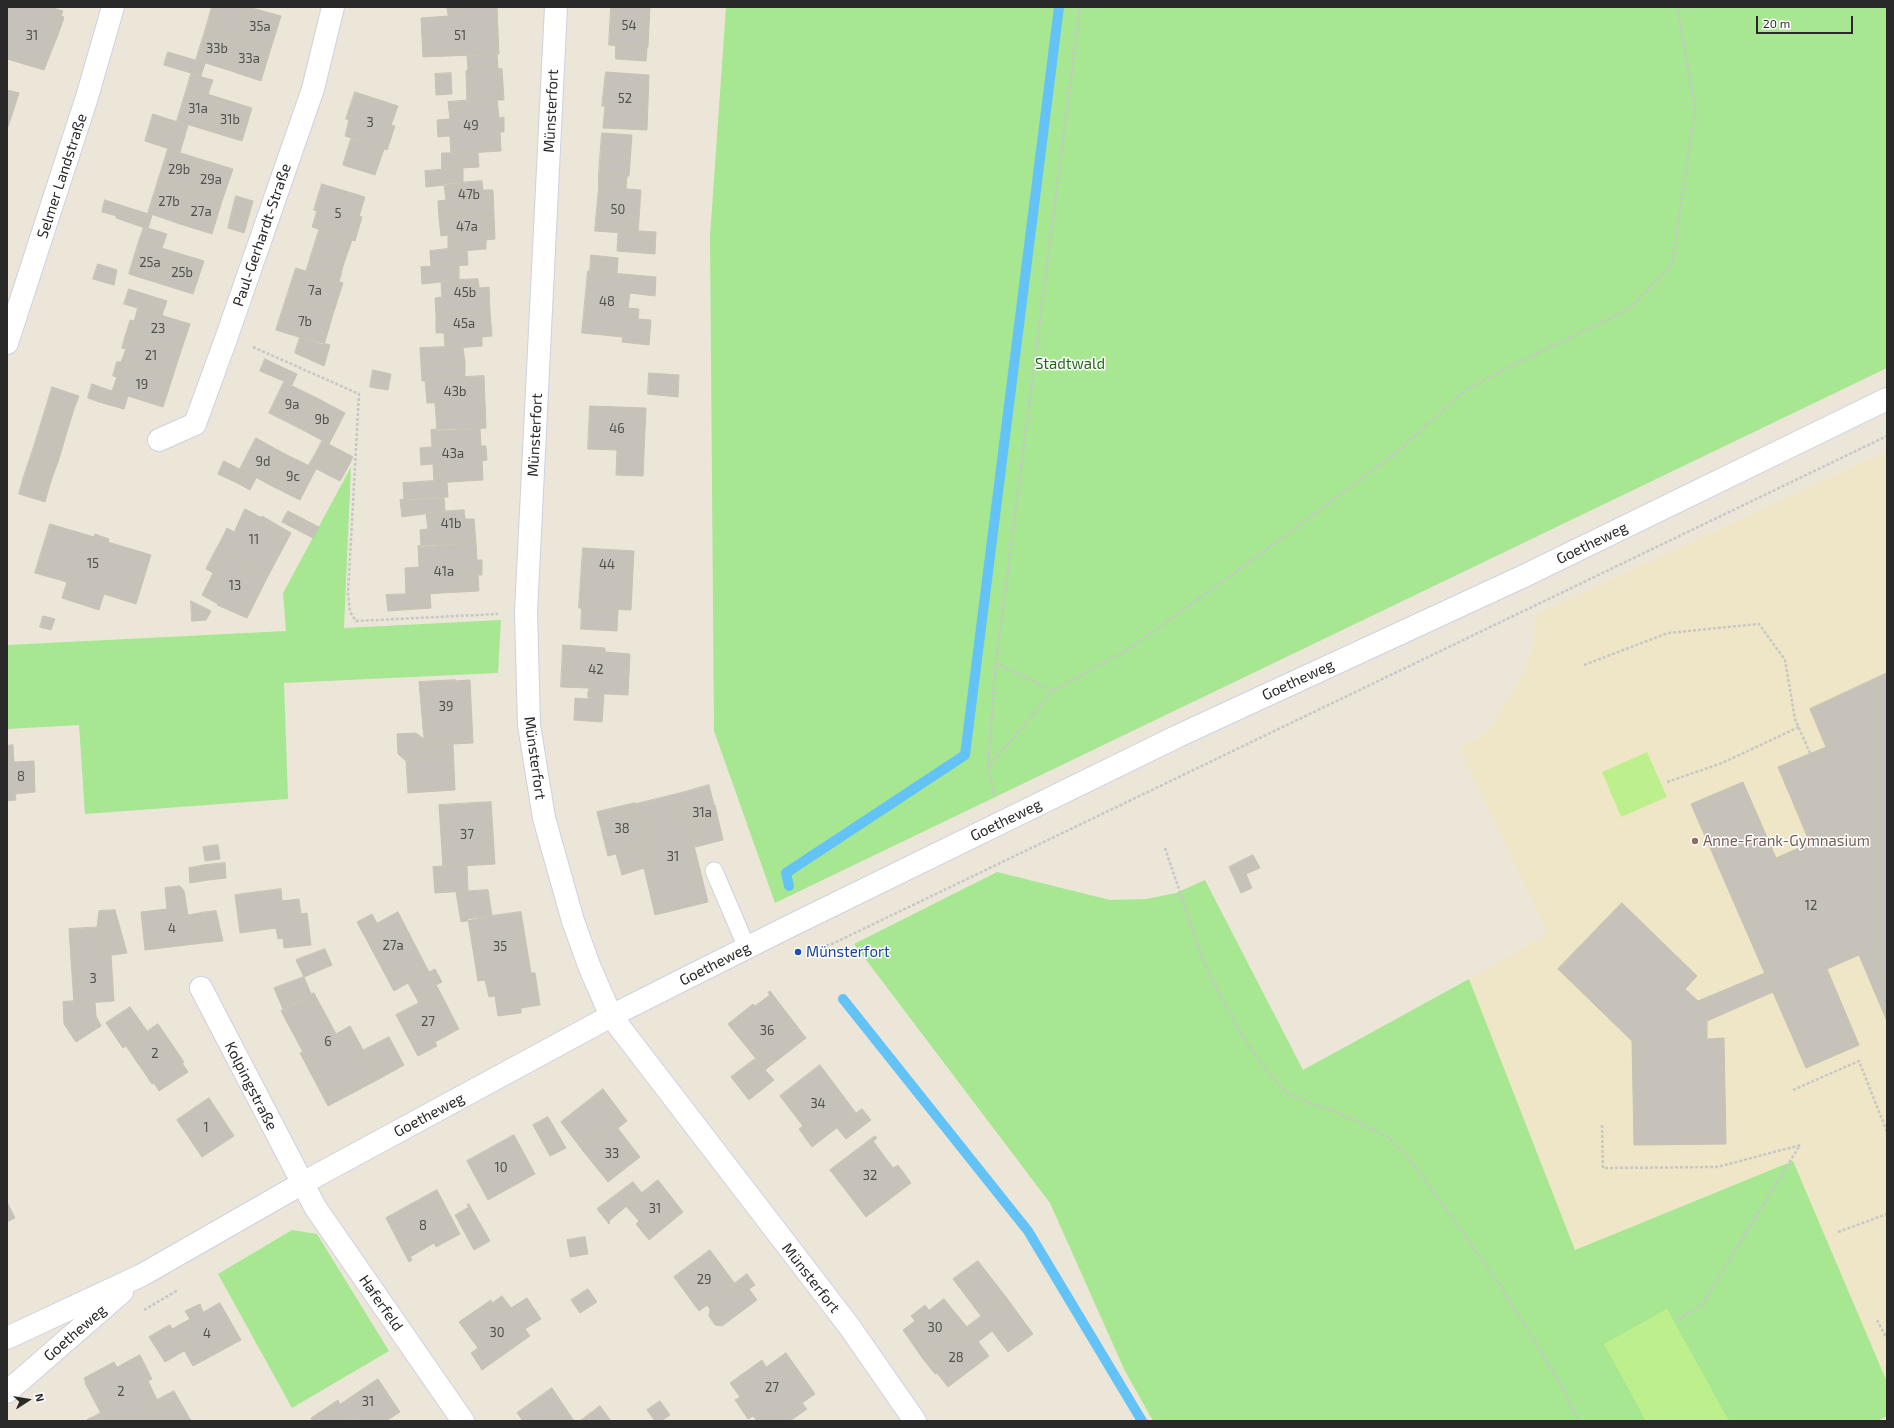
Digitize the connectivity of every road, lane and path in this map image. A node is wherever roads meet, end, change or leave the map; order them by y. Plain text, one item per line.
1 (113, 7) edge
2 (333, 7) edge
3 (556, 7) edge
4 (1080, 7) edge
5 (1677, 7) edge
6 (227, 336) junction
7 (7, 343) edge
8 (1887, 399) edge
9 (1887, 436) edge
10 (159, 440) dead end
11 (526, 612) junction
12 (996, 663) junction
13 (1584, 665) dead end
14 (1052, 691) junction
15 (1799, 727) junction
16 (1810, 753) dead end
17 (1667, 782) dead end
18 (1166, 848) dead end
19 (714, 871) dead end
20 (747, 948) junction
21 (804, 952) dead end
22 (201, 988) dead end
23 (611, 1016) junction
24 (1793, 1090) dead end
25 (1602, 1125) dead end
26 (1887, 1132) edge
27 (301, 1184) junction
28 (1887, 1214) edge
29 (1838, 1232) dead end
30 (142, 1275) junction
31 (182, 1287) dead end
32 (142, 1311) dead end
33 (1678, 1318) dead end
34 (1877, 1320) dead end
35 (7, 1338) edge
36 (1887, 1339) edge
37 (7, 1392) edge
38 (463, 1421) edge
39 (915, 1421) edge
40 (1579, 1421) edge

1 - 7 street, Selmer Landstraße
2 - 6 street, Paul-Gerhardt-Straße
3 - 11 street, Münsterfort
4 - 12 path
5 - 14 path
6 - 10 street, Paul-Gerhardt-Straße
6 - 11 path
8 - 20 street, Goetheweg
9 - 21 path
11 - 23 street, Münsterfort
12 - 14 path
12 - 14 path
13 - 15 path
15 - 16 path
15 - 17 path
18 - 40 path
19 - 20 lane
20 - 23 street, Goetheweg
22 - 27 street, Kolpingstraße
23 - 27 street, Goetheweg
23 - 39 street, Münsterfort
24 - 26 path
25 - 33 path
27 - 30 street, Goetheweg
27 - 38 street, Haferfeld
28 - 29 path
30 - 35 street, Goetheweg
30 - 37 street, Goetheweg
31 - 32 path
34 - 36 path

